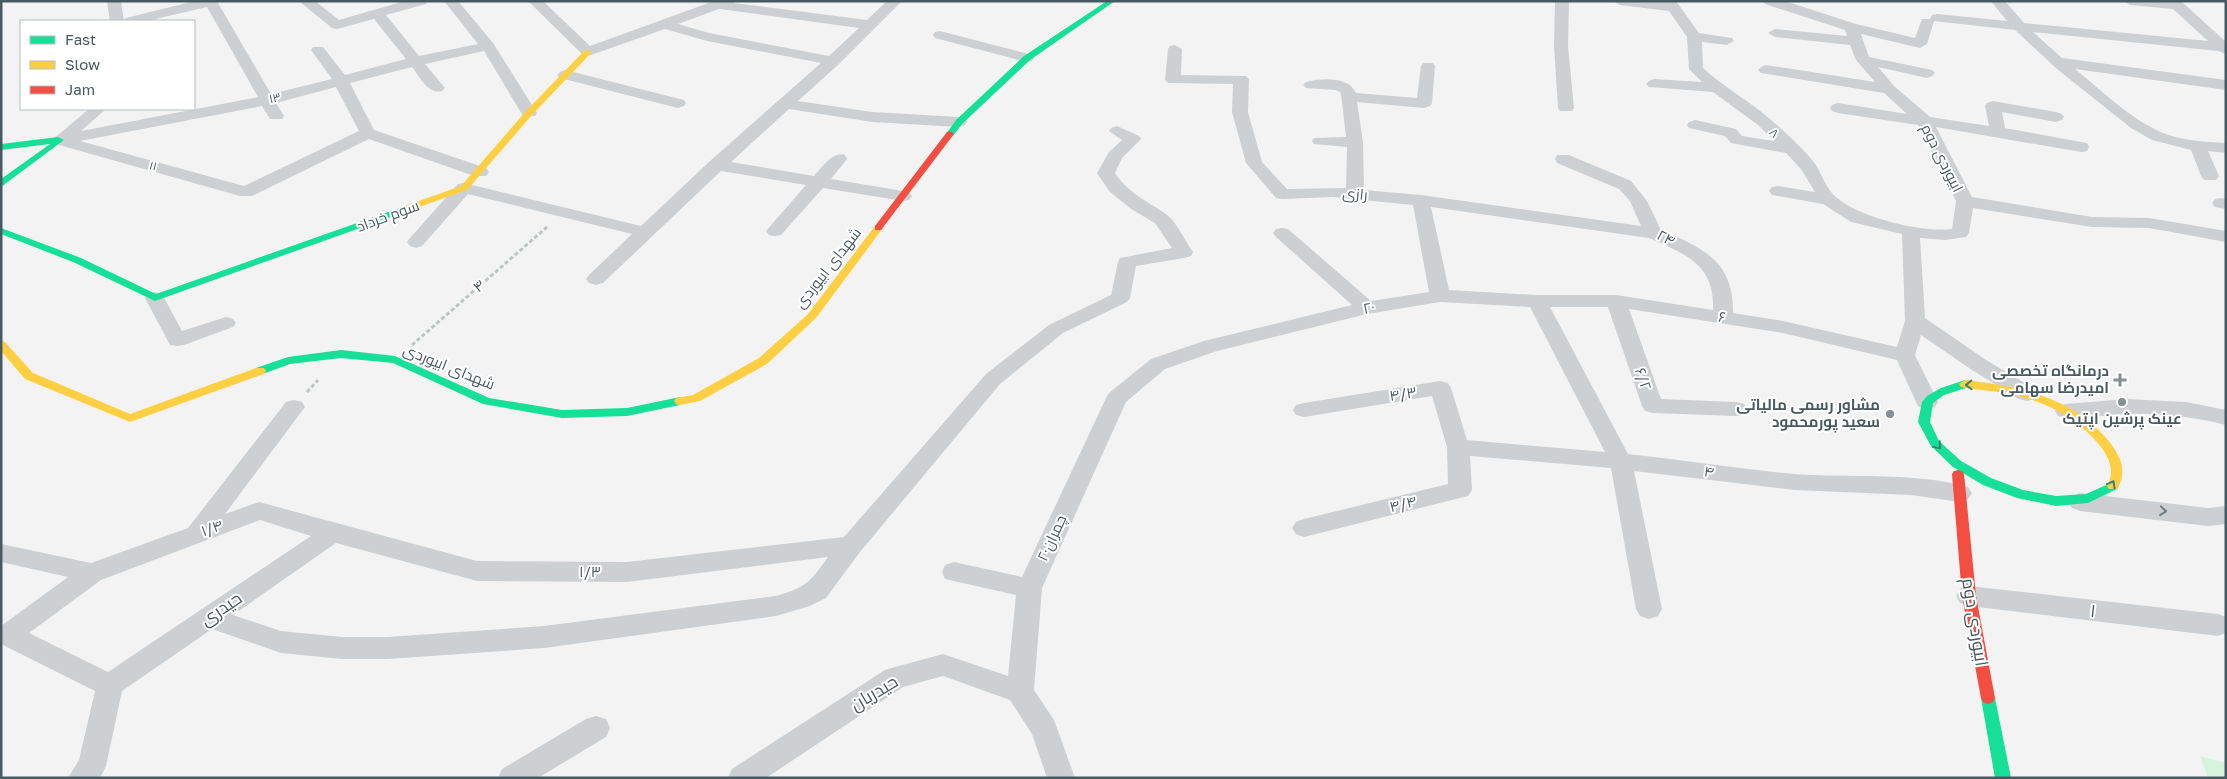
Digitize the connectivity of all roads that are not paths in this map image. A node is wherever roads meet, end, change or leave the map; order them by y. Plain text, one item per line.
1 (114, 1) edge
2 (306, 1) edge
3 (421, 1) edge
4 (451, 1) edge
5 (535, 1) edge
6 (895, 1) edge
7 (1112, 1) edge
8 (1562, 1) edge
9 (1620, 1) edge
10 (1770, 1) edge
11 (1826, 1) edge
12 (1998, 1) edge
13 (2130, 1) edge
14 (206, 2) edge
15 (724, 3) edge
16 (2175, 3) edge
17 (399, 4) edge
18 (1671, 4) edge
19 (378, 14) junction
20 (1814, 15) junction
21 (117, 20) edge
22 (135, 20) edge
23 (668, 24) junction
24 (871, 25) junction
25 (2017, 26) junction
26 (1775, 33) dead end
27 (1853, 34) junction
28 (940, 35) dead end
29 (1694, 37) junction
30 (1727, 41) dead end
31 (488, 46) junction
32 (1174, 49) dead end
33 (2224, 49) edge
34 (318, 50) dead end
35 (588, 52) junction
36 (1027, 58) junction
37 (1863, 60) junction
38 (417, 61) junction
39 (834, 61) junction
40 (2058, 62) junction
41 (1428, 66) dead end
42 (1766, 70) dead end
43 (1926, 73) dead end
44 (565, 75) junction
45 (341, 81) junction
46 (1654, 84) dead end
47 (2226, 84) edge
48 (1311, 85) dead end
49 (437, 88) dead end
50 (1716, 88) junction
51 (1889, 89) junction
52 (1349, 97) junction
53 (268, 100) junction
54 (678, 103) dead end
55 (786, 104) junction
56 (1566, 108) dead end
57 (1838, 108) dead end
58 (97, 110) edge
59 (529, 113) junction
60 (276, 116) dead end
61 (2056, 118) dead end
62 (1924, 120) junction
63 (959, 122) junction
64 (1695, 125) dead end
65 (1117, 131) dead end
66 (1998, 132) junction
67 (368, 133) junction
68 (60, 140) junction
69 (1320, 141) dead end
70 (1355, 142) junction
71 (2198, 146) junction
72 (1, 147) edge
73 (2081, 147) dead end
74 (2226, 148) edge
75 (1790, 149) junction
76 (839, 159) dead end
77 (1563, 159) dead end
78 (716, 165) junction
79 (480, 172) junction
80 (2210, 176) dead end
81 (1, 184) edge
82 (819, 184) junction
83 (464, 188) junction
84 (1778, 191) dead end
85 (1355, 194) junction
86 (903, 196) junction
87 (1421, 200) junction
88 (1828, 200) junction
89 (1965, 202) junction
90 (1, 231) edge
91 (775, 231) dead end
92 (1911, 231) junction
93 (644, 232) junction
94 (1282, 233) dead end
95 (1652, 233) junction
96 (2226, 237) edge
97 (416, 242) dead end
98 (596, 279) dead end
99 (1440, 296) junction
100 (155, 298) junction
101 (1537, 301) junction
102 (1616, 301) junction
103 (1367, 308) junction
104 (1723, 316) junction
105 (1915, 322) junction
106 (226, 323) dead end
107 (1, 344) edge
108 (1204, 348) joint
109 (1905, 354) junction
110 (2027, 394) junction
111 (1927, 402) junction
112 (294, 407) dead end
113 (1304, 410) dead end
114 (1736, 410) dead end
115 (2066, 411) junction
116 (2226, 418) edge
117 (1458, 448) junction
118 (1621, 461) junction
119 (1958, 477) junction
120 (2080, 502) junction
121 (2226, 515) edge
122 (1304, 528) dead end
123 (333, 533) junction
124 (197, 534) junction
125 (851, 545) junction
126 (1, 552) edge
127 (954, 572) dead end
128 (92, 573) junction
129 (1029, 588) junction
130 (1969, 596) junction
131 (1649, 609) dead end
132 (209, 617) junction
133 (2218, 626) dead end
134 (110, 685) junction
135 (1020, 692) junction
136 (596, 728) dead end
137 (82, 778) edge
138 (512, 778) edge
139 (742, 778) edge
140 (1061, 778) edge
141 (2003, 778) edge

1 - 21 street
2 - 19 street
3 - 17 street
4 - 31 street
5 - 35 street
6 - 24 street
7 - 36 street, شهدای ابیوردی
8 - 56 street
9 - 18 street
10 - 20 street
11 - 20 street
12 - 25 street
13 - 16 street
14 - 22 street
14 - 53 street
15 - 23 street, سوم خرداد
15 - 24 street
16 - 33 street
17 - 19 street
18 - 29 street
19 - 38 street
20 - 27 street
23 - 35 street, سوم خرداد
23 - 39 street
24 - 39 street
25 - 27 street
25 - 33 street
25 - 40 street
26 - 27 street
27 - 37 street, ابیوردی دوم
28 - 36 street
29 - 30 street
29 - 50 street, ۸
31 - 38 street, ۱۳
31 - 59 street
32 - 85 street, رازی
34 - 45 street
35 - 44 street, سوم خرداد
36 - 63 street, شهدای ابیوردی
37 - 43 street
37 - 51 street, ابیوردی دوم
38 - 45 street, ۱۳
38 - 49 street
39 - 55 street
40 - 47 street
40 - 71 street
41 - 52 street
42 - 51 street
44 - 54 street
44 - 59 street, سوم خرداد
45 - 53 street, ۱۳
45 - 67 street
46 - 50 street
48 - 52 street
50 - 75 street, ۸
51 - 62 street, ابیوردی دوم
52 - 70 street
53 - 60 street
53 - 68 street, ۱۳
55 - 63 street
55 - 78 street
57 - 62 street
58 - 68 street
59 - 79 street, سوم خرداد
61 - 66 street
62 - 66 street
62 - 89 street, ابیوردی دوم
63 - 86 street, شهدای ابیوردی
64 - 75 street
65 - 125 street
66 - 73 street
67 - 68 street, ۱۱
67 - 79 street
68 - 72 street
68 - 81 street
69 - 70 street
70 - 85 street
71 - 74 street
71 - 80 street
75 - 88 street, ۸
76 - 82 street
77 - 95 street, ۲۴
78 - 82 street
78 - 93 street
79 - 83 street, سوم خرداد
82 - 86 street
82 - 91 street
83 - 93 street
83 - 97 street
83 - 100 street, سوم خرداد
84 - 88 street
85 - 87 street, رازی
86 - 107 street, شهدای ابیوردی
87 - 95 street, رازی
87 - 99 street
88 - 92 street, ۸
89 - 92 street, ابیوردی دوم
89 - 96 street
90 - 100 street
92 - 105 street
93 - 98 street
94 - 103 street
95 - 104 street, ۲۴
99 - 101 street, ۲۰
99 - 103 street, ۲۰
100 - 106 street
101 - 102 street, ۶
101 - 118 street
102 - 104 street, ۶
102 - 114 street, ۶/۲
103 - 108 street, ۲۰
104 - 109 street, ۶
105 - 109 street
105 - 110 street
108 - 129 street, چمران۲۰
109 - 111 street
110 -> 111 street
110 - 115 street
111 -> 119 street
112 - 124 street
113 - 117 street, ۴/۳
115 - 116 street
120 -> 115 street
117 - 118 street, ۴
117 - 122 street, ۴/۴
118 - 119 street, ۴
118 - 131 street
119 - 120 street
119 - 130 street, ابیوردی دوم
120 -> 121 street
123 - 124 street, ۱/۴
123 - 125 street, ۱/۳
123 - 132 street, حیدری
124 - 128 street, ۱/۴
125 - 132 street
126 - 128 street
127 - 129 street
128 - 134 street, ۱/۴
129 - 135 street, چمران۲۰
130 - 133 street, ۱
130 - 141 street, ابیوردی دوم
132 - 134 street, حیدری
134 - 137 street
135 - 139 street, حیدریان
135 - 140 street
136 - 138 street

